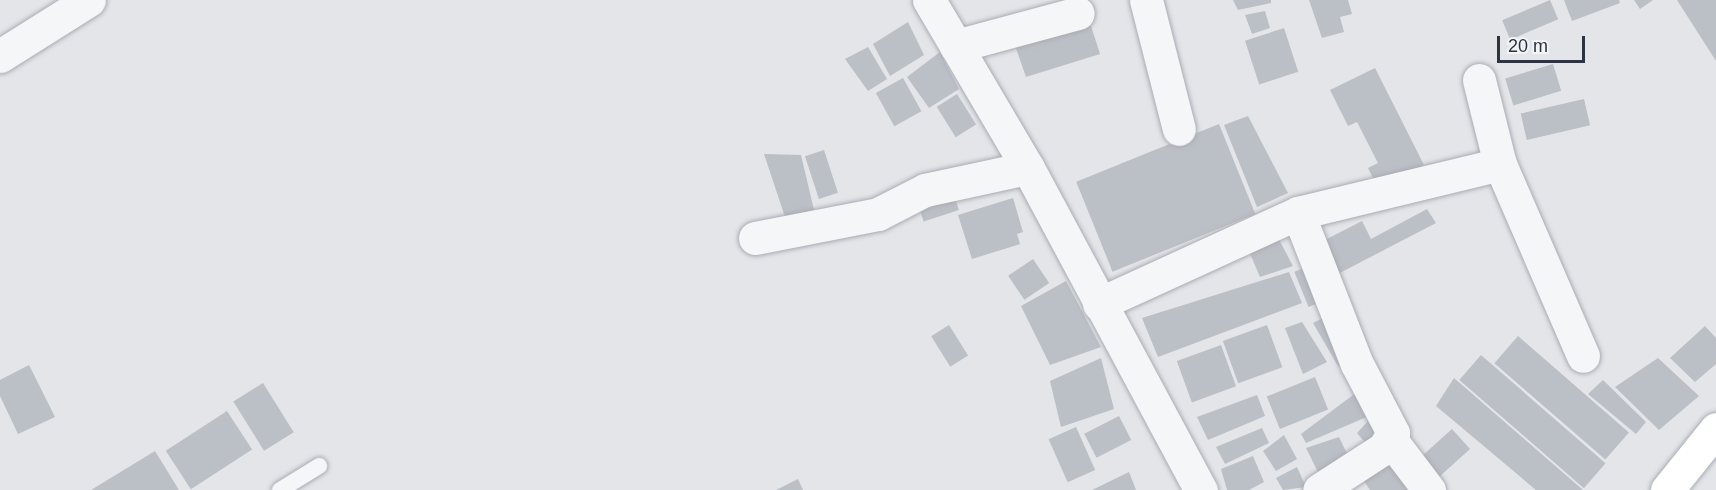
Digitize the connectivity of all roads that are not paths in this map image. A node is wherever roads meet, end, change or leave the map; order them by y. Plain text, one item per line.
1 (89, 0) edge
2 (929, 0) edge
3 (1146, 0) edge
4 (1078, 13) dead end
5 (956, 46) junction
6 (0, 56) edge
7 (1479, 80) dead end
8 (1179, 129) dead end
9 (1500, 164) junction
10 (1028, 168) junction
11 (1298, 213) junction
12 (754, 238) dead end
13 (1100, 304) junction
14 (1584, 356) dead end
15 (1716, 429) edge
16 (1391, 440) junction
17 (319, 466) dead end
18 (280, 490) edge
19 (1202, 490) edge
20 (1319, 490) edge
21 (1429, 490) edge
22 (1667, 490) edge

1 - 6 street
2 - 5 street
3 - 8 street
4 - 5 street
5 - 10 street
7 - 9 street
9 - 11 street
9 - 14 street
10 - 12 street
10 - 13 street
11 - 13 street
11 - 16 street
13 - 19 street
15 - 22 highway
16 - 20 street
16 - 21 street
17 - 18 lane

